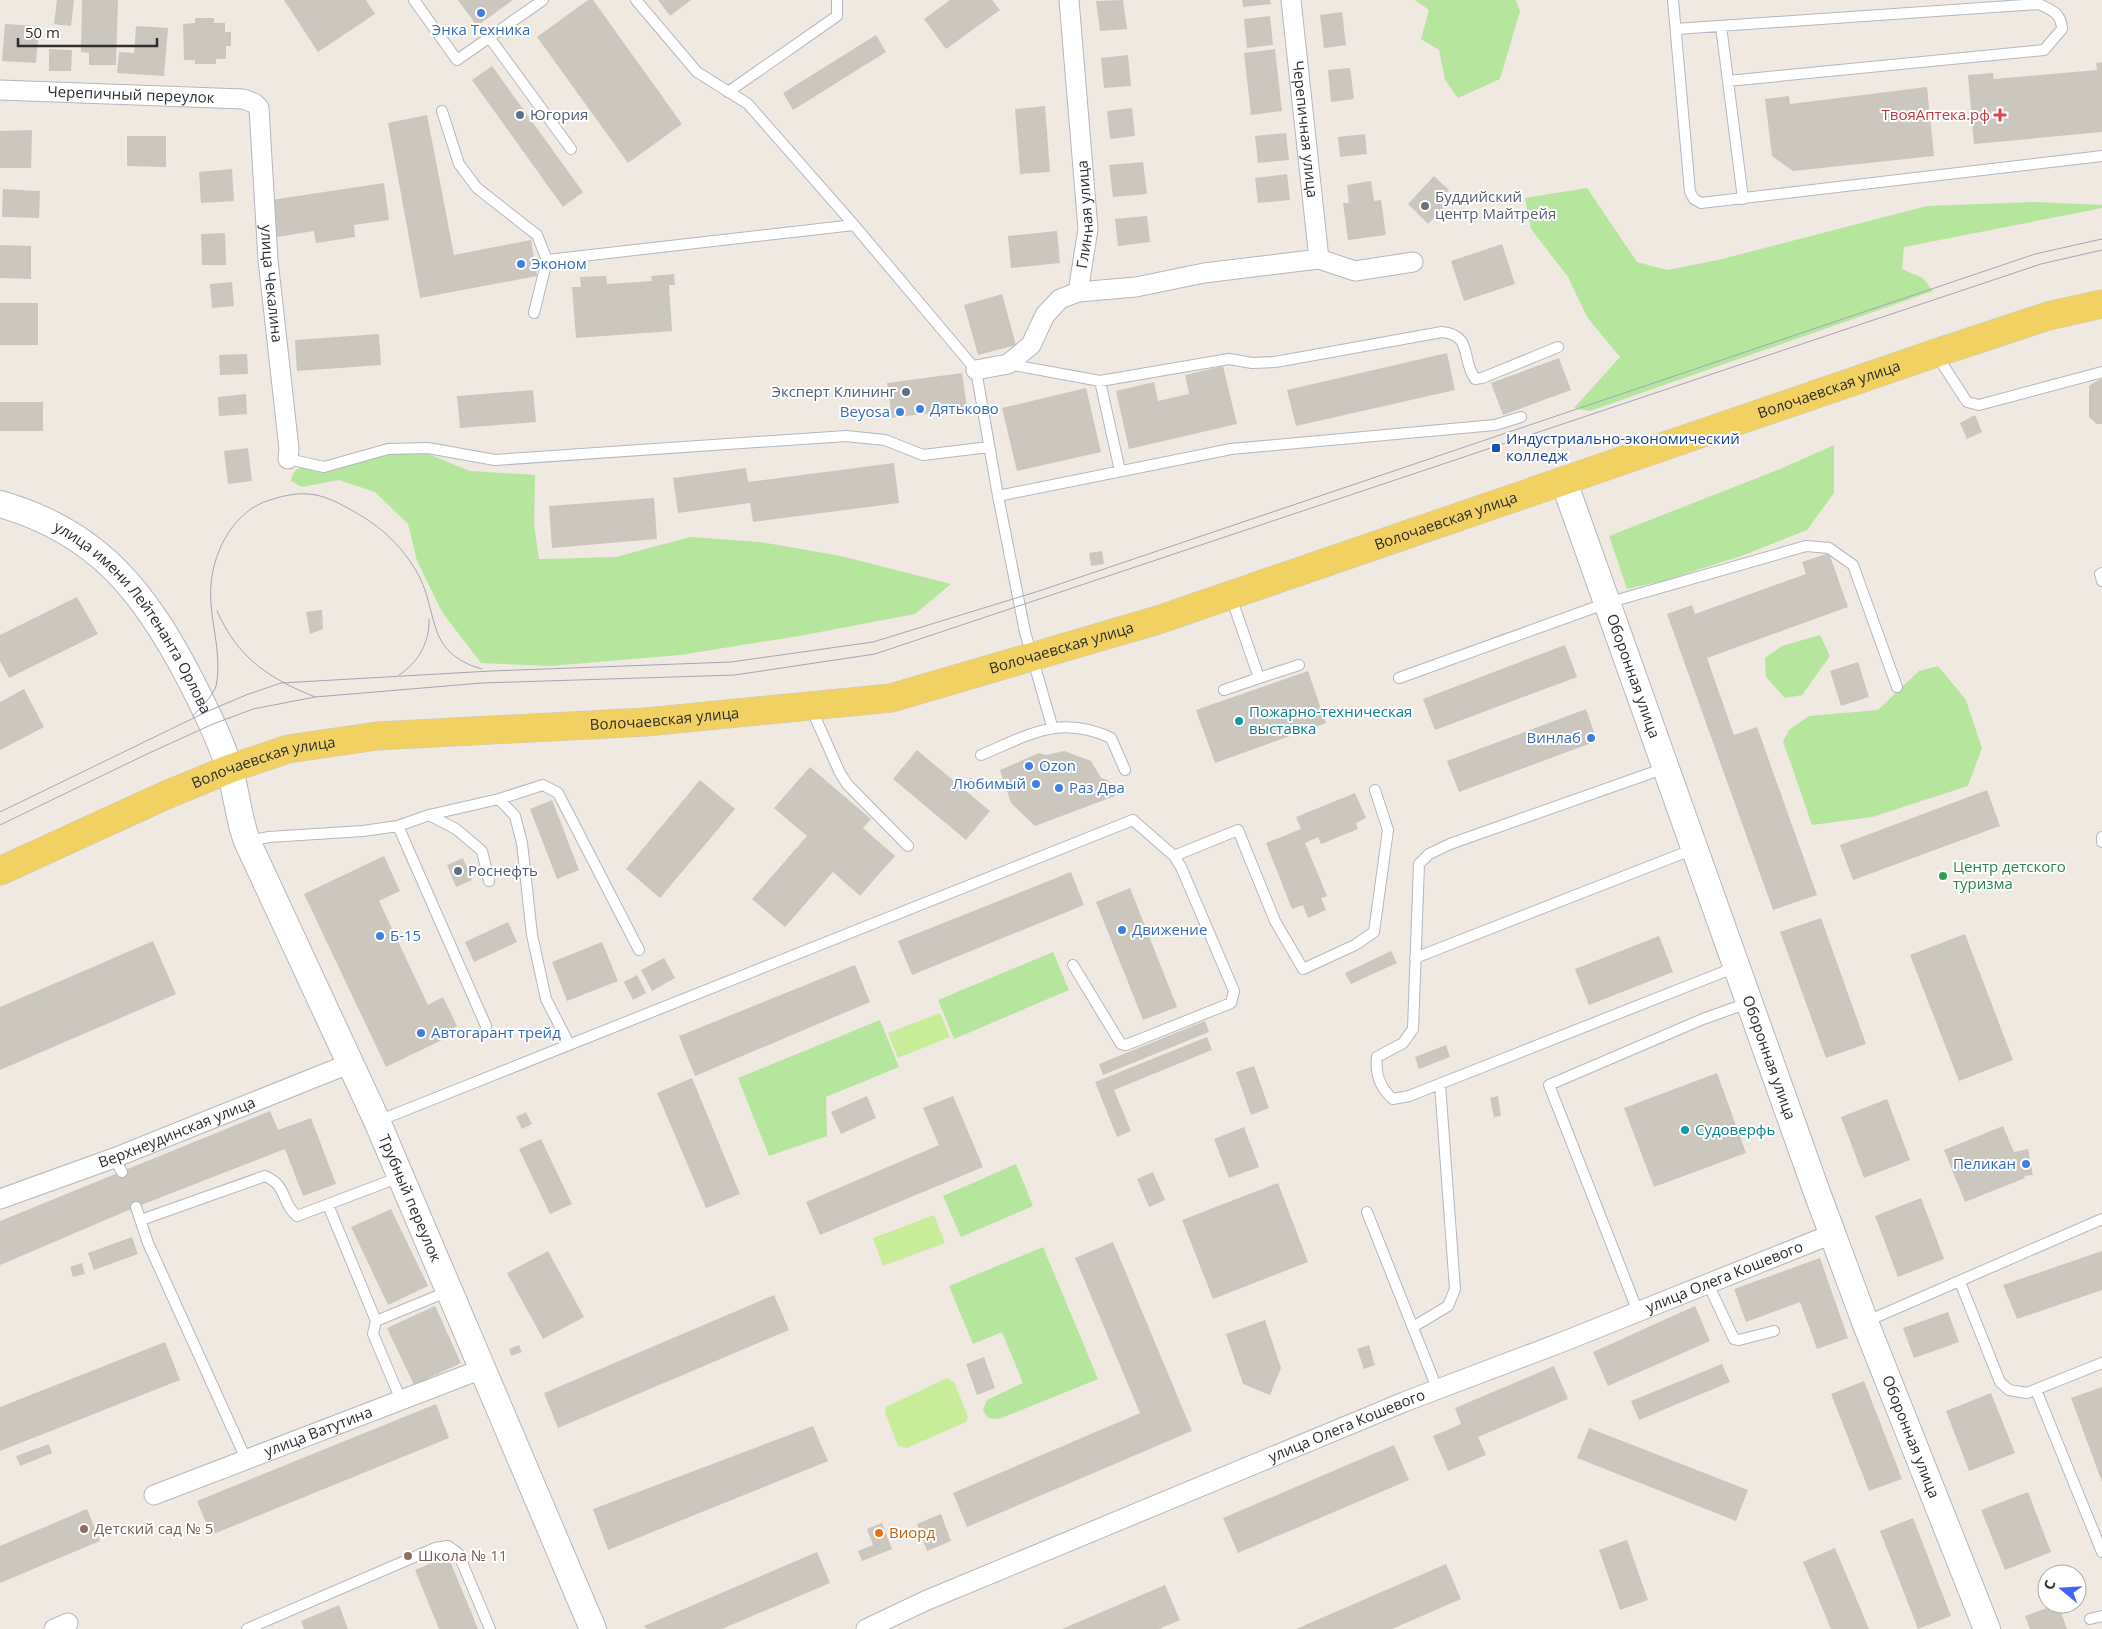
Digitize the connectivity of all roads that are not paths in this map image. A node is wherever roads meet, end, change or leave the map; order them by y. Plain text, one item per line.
1 (414, 0) edge
2 (542, 0) edge
3 (636, 0) edge
4 (837, 0) edge
5 (1069, 0) edge
6 (1291, 0) edge
7 (1673, 0) edge
8 (1721, 26) junction
9 (1676, 29) junction
10 (489, 37) junction
11 (1728, 81) junction
12 (0, 90) edge
13 (728, 92) junction
14 (260, 108) joint
15 (442, 111) dead end
16 (571, 149) dead end
17 (2102, 156) edge
18 (1743, 199) junction
19 (854, 225) junction
20 (1319, 259) junction
21 (547, 260) junction
22 (1413, 262) dead end
23 (1078, 292) junction
24 (2102, 304) edge
25 (534, 313) dead end
26 (1558, 348) dead end
27 (1936, 353) junction
28 (1008, 364) junction
29 (976, 370) junction
30 (2102, 372) edge
31 (1100, 381) junction
32 (1521, 417) dead end
33 (989, 447) junction
34 (288, 459) joint
35 (1120, 471) junction
36 (1564, 482) junction
37 (998, 496) junction
38 (0, 504) edge
39 (2102, 573) edge
40 (2102, 581) edge
41 (1230, 596) junction
42 (1607, 603) junction
43 (1031, 658) junction
44 (1299, 664) dead end
45 (1259, 678) junction
46 (1399, 678) dead end
47 (1898, 687) dead end
48 (1224, 690) dead end
49 (810, 707) junction
50 (1052, 726) junction
51 (981, 755) dead end
52 (1665, 767) junction
53 (229, 769) junction
54 (1125, 770) dead end
55 (1375, 790) dead end
56 (499, 799) junction
57 (428, 815) junction
58 (398, 826) junction
59 (2102, 837) edge
60 (247, 841) junction
61 (2102, 842) edge
62 (908, 846) dead end
63 (1695, 849) junction
64 (1174, 856) junction
65 (0, 871) edge
66 (489, 881) dead end
67 (639, 950) dead end
68 (1415, 958) junction
69 (1073, 965) dead end
70 (1737, 966) junction
71 (1749, 1002) junction
72 (486, 1026) dead end
73 (569, 1044) junction
74 (351, 1063) junction
75 (1440, 1084) junction
76 (377, 1121) junction
77 (401, 1176) junction
78 (0, 1199) edge
79 (328, 1205) junction
80 (136, 1208) dead end
81 (1367, 1212) dead end
82 (141, 1220) junction
83 (2102, 1220) edge
84 (1832, 1234) junction
85 (1960, 1282) junction
86 (1708, 1284) junction
87 (449, 1291) junction
88 (1638, 1312) junction
89 (376, 1321) junction
90 (1865, 1322) junction
91 (1413, 1327) junction
92 (1774, 1331) dead end
93 (2102, 1363) edge
94 (482, 1368) junction
95 (2036, 1390) junction
96 (1438, 1391) junction
97 (401, 1400) junction
98 (246, 1459) junction
99 (154, 1495) dead end
100 (2102, 1552) edge
101 (2102, 1616) edge
102 (2090, 1619) dead end
103 (247, 1629) edge
104 (490, 1629) edge
105 (593, 1629) edge
106 (866, 1629) edge
107 (1987, 1629) edge

1 - 10 lane
2 - 10 lane
3 - 13 lane
4 - 13 lane
5 - 23 street, Глинная улица
6 - 20 street, Черепичная улица
7 - 9 lane
8 - 9 lane
8 - 11 lane
8 - 11 lane
9 - 18 lane
10 - 16 lane
11 - 18 lane
12 - 14 street, Черепичный переулок
13 - 19 lane
14 - 34 street, улица Чекалина
15 - 21 lane
17 - 18 lane
19 - 21 lane
19 - 29 lane
20 - 22 street
20 - 23 street
21 - 25 lane
23 - 28 street
24 - 27 main road, Волочаевская улица
26 - 31 lane
27 - 30 lane
27 - 36 main road, Волочаевская улица
28 - 29 street
28 - 31 lane
29 - 33 lane
31 - 35 lane
32 - 35 lane
33 - 34 lane
33 - 37 lane
35 - 37 lane
36 - 41 main road, Волочаевская улица
36 - 42 street, Оборонная улица
37 - 43 lane
38 - 53 street, улица имени Лейтенанта Орлова
39 - 40 lane
41 - 43 main road, Волочаевская улица
41 - 45 lane
42 - 46 lane
42 - 47 lane
42 - 52 street, Оборонная улица
43 - 49 main road, Волочаевская улица
43 - 50 lane
44 - 45 lane
45 - 48 lane
49 - 53 main road, Волочаевская улица
49 - 62 lane
50 - 51 lane
50 - 54 lane
52 - 63 street, Оборонная улица
52 - 68 lane
53 - 60 street, Трубный переулок
53 - 65 main road, Волочаевская улица
55 - 64 lane
56 - 57 lane
56 - 67 lane
56 - 73 lane
57 - 58 lane
57 - 66 lane
58 - 60 lane
58 - 72 lane
59 - 61 lane
60 - 74 street, Трубный переулок
63 - 68 lane
63 - 70 street, Оборонная улица
64 - 69 lane
64 - 73 lane
68 - 75 lane
70 - 71 street, Оборонная улица
70 - 75 lane
71 - 84 street, Оборонная улица
71 - 88 lane
73 - 76 lane
74 - 76 street, Трубный переулок
74 - 78 street, Верхнеудинская улица
75 - 91 lane
76 - 77 street, Трубный переулок
77 - 79 lane
77 - 87 street, Трубный переулок
79 - 82 lane
79 - 89 lane
80 - 82 lane
81 - 91 lane
82 - 98 lane
83 - 85 lane
84 - 86 street, улица Олега Кошевого
84 - 90 street, Оборонная улица
85 - 90 lane
85 - 95 lane
86 - 88 street, улица Олега Кошевого
86 - 92 lane
87 - 89 lane
87 - 94 street, Трубный переулок
88 - 96 street, улица Олега Кошевого
89 - 97 lane
90 - 107 street, Оборонная улица
91 - 96 lane
93 - 95 lane
94 - 97 street, улица Ватутина
94 - 105 street, Трубный переулок
95 - 100 lane
96 - 106 street, улица Олега Кошевого
97 - 98 street, улица Ватутина
98 - 99 street, улица Ватутина
101 - 102 lane
103 - 104 lane

